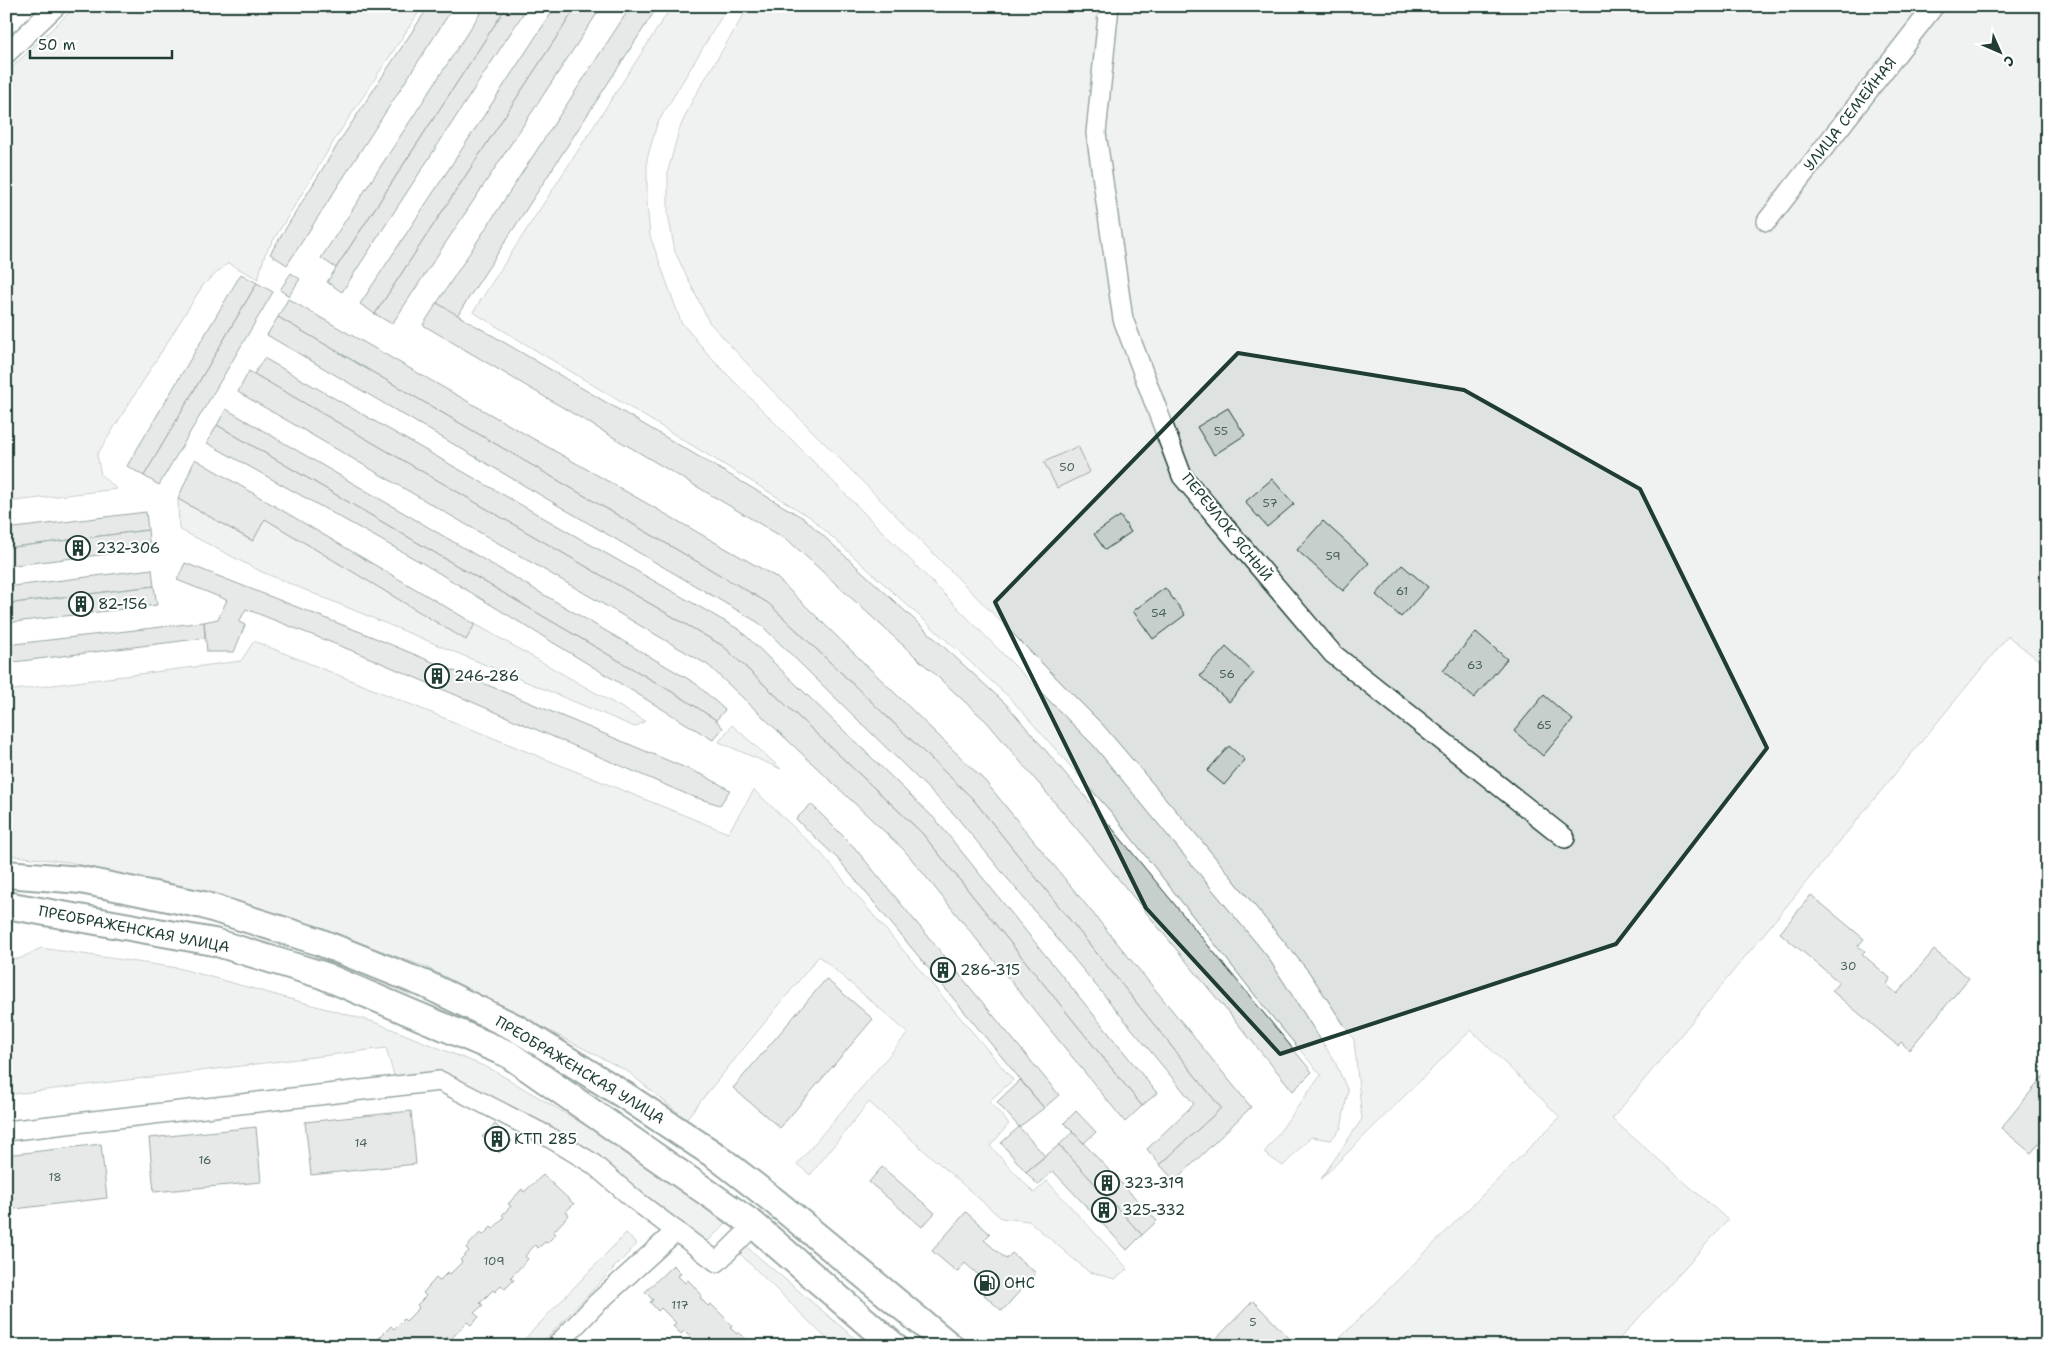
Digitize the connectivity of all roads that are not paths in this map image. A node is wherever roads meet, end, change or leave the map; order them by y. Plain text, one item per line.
1 (56, 6) edge
2 (1109, 6) edge
3 (1934, 6) edge
4 (6, 54) edge
5 (1767, 221) dead end
6 (1565, 838) dead end
7 (6, 874) edge
8 (6, 905) edge
9 (6, 1131) edge
10 (754, 1225) junction
11 (676, 1231) junction
12 (556, 1346) edge
13 (894, 1346) edge
14 (950, 1346) edge

1 - 4 street
2 - 6 street, ПЕРЕУЛОК ЯСНЫЙ
3 - 5 street, УЛИЦА СЕМЕЙНАЯ
7 - 14 main road, ПРЕОБРАЖЕНСКАЯ УЛИЦА
8 - 10 main road, ПРЕОБРАЖЕНСКАЯ УЛИЦА
9 - 11 street
10 - 11 street
10 - 13 main road, ПРЕОБРАЖЕНСКАЯ УЛИЦА
11 - 12 street

